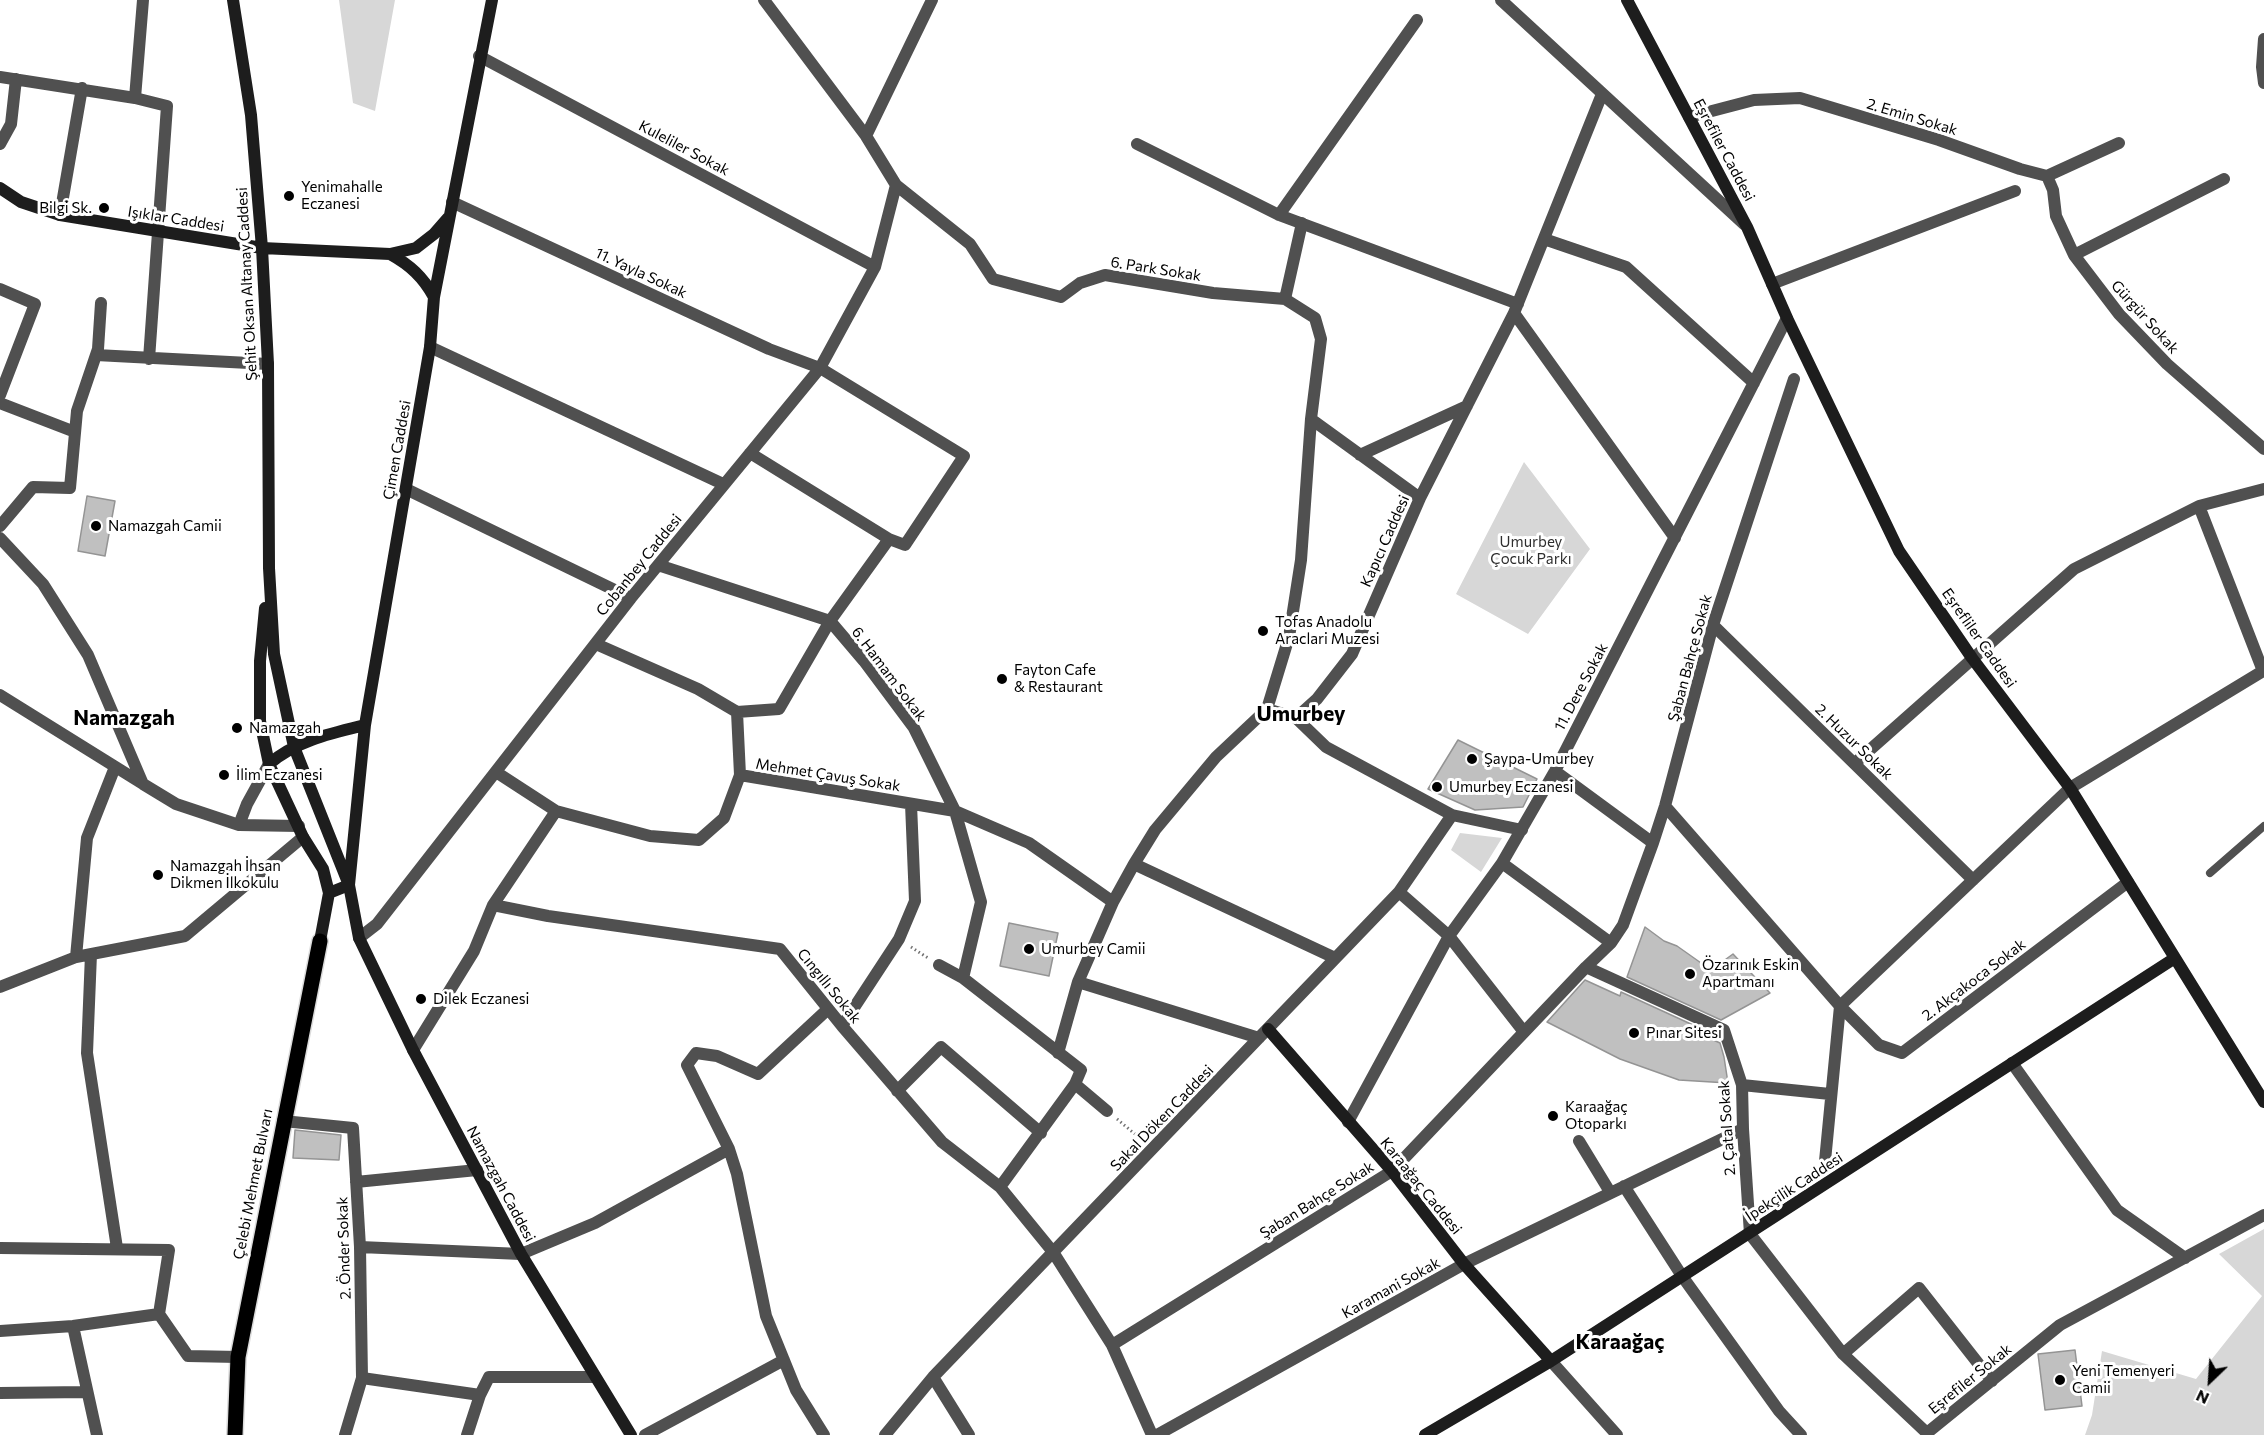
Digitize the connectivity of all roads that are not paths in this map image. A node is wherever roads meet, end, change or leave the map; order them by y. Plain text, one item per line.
1 (143, 0) edge
2 (233, 0) edge
3 (492, 0) edge
4 (764, 0) edge
5 (932, 0) edge
6 (1501, 0) edge
7 (1627, 0) edge
8 (1417, 20) dead end
9 (2264, 39) edge
10 (479, 56) junction
11 (0, 76) edge
12 (16, 79) junction
13 (2264, 83) edge
14 (82, 88) junction
15 (1602, 94) junction
16 (135, 98) junction
17 (1689, 117) junction
18 (866, 136) junction
19 (2119, 142) dead end
20 (0, 144) edge
21 (1137, 144) dead end
22 (2046, 176) junction
23 (2224, 179) dead end
24 (896, 185) junction
25 (0, 188) edge
26 (2015, 191) dead end
27 (452, 202) junction
28 (60, 215) junction
29 (1279, 215) junction
30 (449, 217) junction
31 (1302, 223) junction
32 (1747, 227) junction
33 (159, 233) junction
34 (1544, 240) junction
35 (262, 248) junction
36 (390, 254) junction
37 (2074, 255) junction
38 (875, 267) junction
39 (1772, 284) junction
40 (0, 289) edge
41 (434, 297) junction
42 (1285, 298) junction
43 (100, 303) dead end
44 (1516, 308) junction
45 (1787, 318) junction
46 (429, 347) junction
47 (96, 355) junction
48 (149, 359) junction
49 (268, 364) junction
50 (820, 368) junction
51 (1794, 379) dead end
52 (1754, 383) junction
53 (0, 395) edge
54 (0, 403) edge
55 (1467, 406) junction
56 (1311, 419) junction
57 (75, 432) junction
58 (2264, 449) edge
59 (750, 453) junction
60 (1360, 454) junction
61 (723, 484) junction
62 (406, 489) junction
63 (2264, 489) edge
64 (1420, 498) junction
65 (2199, 506) junction
66 (0, 526) edge
67 (0, 538) edge
68 (1676, 538) junction
69 (889, 539) junction
70 (658, 565) junction
71 (269, 568) junction
72 (631, 598) junction
73 (830, 621) junction
74 (1713, 625) junction
75 (596, 644) junction
76 (1972, 658) junction
77 (2264, 672) edge
78 (0, 695) edge
79 (1267, 710) junction
80 (737, 712) junction
81 (1296, 718) junction
82 (365, 725) junction
83 (294, 747) junction
84 (1855, 763) junction
85 (269, 764) junction
86 (115, 766) junction
87 (1555, 771) junction
88 (496, 772) junction
89 (740, 775) junction
90 (143, 784) junction
91 (2070, 788) junction
92 (911, 804) junction
93 (1665, 806) junction
94 (556, 811) junction
95 (955, 811) junction
96 (1452, 815) junction
97 (238, 825) junction
98 (2264, 826) edge
99 (1522, 830) junction
100 (301, 831) junction
101 (1653, 843) junction
102 (1502, 863) junction
103 (1134, 864) junction
104 (2210, 873) dead end
105 (1973, 880) junction
106 (2128, 882) junction
107 (349, 885) junction
108 (1399, 892) junction
109 (329, 893) junction
110 (1113, 902) junction
111 (493, 905) junction
112 (1449, 936) junction
113 (359, 938) junction
114 (320, 941) joint
115 (1611, 943) junction
116 (91, 954) junction
117 (76, 957) junction
118 (1335, 958) junction
119 (2175, 958) junction
120 (939, 965) road end
121 (1586, 967) junction
122 (963, 978) junction
123 (1078, 982) junction
124 (0, 987) edge
125 (1839, 1006) junction
126 (828, 1009) junction
127 (842, 1026) junction
128 (1524, 1032) junction
129 (1264, 1034) junction
130 (413, 1050) junction
131 (1059, 1053) junction
132 (2012, 1063) junction
133 (1076, 1084) junction
134 (1742, 1085) junction
135 (897, 1091) junction
136 (1830, 1094) junction
137 (2264, 1102) edge
138 (1107, 1111) road end
139 (283, 1121) junction
140 (1348, 1122) junction
141 (1743, 1129) junction
142 (1041, 1133) junction
143 (1579, 1141) dead end
144 (729, 1149) junction
145 (1825, 1161) dead end
146 (477, 1170) junction
147 (1392, 1171) junction
148 (356, 1182) junction
149 (1624, 1186) junction
150 (1000, 1187) junction
151 (1610, 1192) junction
152 (2264, 1215) edge
153 (1750, 1234) junction
154 (360, 1247) junction
155 (0, 1248) edge
156 (117, 1248) junction
157 (1053, 1252) junction
158 (521, 1254) junction
159 (2186, 1258) junction
160 (1464, 1264) junction
161 (1683, 1276) junction
162 (159, 1314) junction
163 (73, 1326) junction
164 (0, 1331) edge
165 (1112, 1345) junction
166 (1843, 1354) junction
167 (238, 1357) junction
168 (784, 1360) junction
169 (1551, 1361) junction
170 (595, 1377) junction
171 (933, 1377) junction
172 (362, 1378) junction
173 (1992, 1381) junction
174 (86, 1392) junction
175 (0, 1393) edge
176 (480, 1395) junction
177 (97, 1435) edge
178 (235, 1435) edge
179 (345, 1435) edge
180 (467, 1435) edge
181 (631, 1435) edge
182 (645, 1435) edge
183 (824, 1435) edge
184 (885, 1435) edge
185 (969, 1435) edge
186 (1155, 1435) edge
187 (1425, 1435) edge
188 (1617, 1435) edge
189 (1802, 1435) edge

1 - 16 street
2 - 35 main road, Şehit Oksan Altanay Caddesi
3 - 10 main road, Çimen Caddesi
4 - 18 street, 6. Park Sokak
5 - 18 street
6 - 15 street
7 - 17 main road, Eşrefiler Caddesi
8 - 29 street
9 - 13 street
10 - 27 main road, Çimen Caddesi
10 - 38 street, Kuleliler Sokak
11 - 12 street
12 - 14 street
12 - 20 street
14 - 16 street
14 - 28 street
15 - 32 street
15 - 34 street, Kapıcı Caddesi
16 - 33 street
17 - 22 street, 2. Emin Sokak
17 - 32 main road, Eşrefiler Caddesi
18 - 24 street, 6. Park Sokak
19 - 22 street
21 - 29 street
22 - 37 street, Gürgür Sokak
23 - 37 street
24 - 38 street, Cobanbey Caddesi
24 - 42 street, 6. Park Sokak
25 - 28 main road, Işıklar Caddesi
26 - 39 street
27 - 30 main road, Çimen Caddesi
27 - 50 street, 11. Yayla Sokak
28 - 33 main road, Işıklar Caddesi
29 - 31 street
30 - 36 main road
30 - 41 main road, Çimen Caddesi
31 - 42 street
31 - 44 street
32 - 39 main road, Eşrefiler Caddesi
33 - 35 main road, Işıklar Caddesi
33 - 48 street
34 - 44 street, Kapıcı Caddesi
34 - 52 street
35 - 36 main road, Işıklar Caddesi
35 - 49 main road, Şehit Oksan Altanay Caddesi
36 - 41 main road
37 - 58 street, Gürgür Sokak
38 - 50 street, Cobanbey Caddesi
39 - 45 main road, Eşrefiler Caddesi
40 - 53 street
41 - 46 main road, Çimen Caddesi
42 - 56 street, 6. Park Sokak
43 - 47 street
44 - 55 street, Kapıcı Caddesi
44 - 68 street
45 - 52 street, 11. Dere Sokak
45 - 76 main road, Eşrefliler Caddesi
46 - 61 street
46 - 62 main road, Çimen Caddesi
47 - 48 street
47 - 57 street
48 - 49 street
49 - 71 main road, Şehit Oksan Altanay Caddesi
50 - 59 street, Cobanbey Caddesi
50 - 69 street, 11. Yayla Sokak
51 - 74 street, Şaban Bahçe Sokak
52 - 68 street, 11. Dere Sokak
54 - 57 street
55 - 60 street
55 - 64 street, Kapıcı Caddesi
56 - 60 street
56 - 79 street, 6. Park Sokak
57 - 66 street
59 - 61 street, Cobanbey Caddesi
59 - 69 street
60 - 64 street
61 - 70 street, Cobanbey Caddesi
62 - 72 street
62 - 82 main road, Çimen Caddesi
63 - 65 street
64 - 81 street, Kapıcı Caddesi
65 - 76 street
65 - 77 street
67 - 90 street
68 - 87 street, 11. Dere Sokak
69 - 73 street
70 - 72 street, Cobanbey Caddesi
70 - 73 street, 6. Hamam Sokak
71 - 83 main road, Şehit Oksan Altanay Caddesi
71 - 85 main road, Şehit Oksan Altanay Caddesi
72 - 75 street, Cobanbey Caddesi
73 - 80 street
73 - 95 street, 6. Hamam Sokak
74 - 84 street, 2. Huzur Sokak
74 - 93 street, Şaban Bahçe Sokak
75 - 80 street
75 - 88 street, Cobanbey Caddesi
76 - 84 street
76 - 91 main road, Eşrefliler Caddesi
77 - 91 street
78 - 86 street
79 - 81 street
79 - 103 street
80 - 89 street
81 - 96 street
82 - 83 main road
82 - 107 main road, Çimen Caddesi
83 - 85 main road
83 - 107 main road, Şehit Oksan Altanay Caddesi
84 - 105 street, 2. Huzur Sokak
85 - 97 street
85 - 100 main road, Şehit Oksan Altanay Caddesi
86 - 90 street
86 - 117 street
87 - 99 street, 11. Dere Sokak
87 - 101 street
88 - 94 street, Mehmet Çavuş Sokak
88 - 113 street, Cobanbey Caddesi
89 - 92 street, Mehmet Çavuş Sokak
89 - 94 street, Mehmet Çavuş Sokak
90 - 97 street
91 - 105 street
91 - 106 main road, Eşrefliler Caddesi
92 - 95 street, Mehmet Çavuş Sokak
92 - 127 street
93 - 101 street, Şaban Bahçe Sokak
93 - 125 street
94 - 111 street
95 - 110 street, Mehmet Çavuş Sokak
95 - 122 street, 6. Hamam Sokak
96 - 99 street
96 - 108 street, Sakal Döken Caddesi
97 - 100 street
98 - 104 lane
99 - 102 street, 11. Dere Sokak
100 - 109 main road, Şehit Oksan Altanay Caddesi
100 - 116 street
101 - 115 street, Şaban Bahçe Sokak
102 - 112 street, 11. Dere Sokak
102 - 115 street
103 - 110 street
103 - 118 street
105 - 125 street
106 - 119 main road, Eşrefliler Caddesi
106 - 125 street, 2. Akçakoca Sokak
107 - 109 main road
107 - 113 main road, Şehit Oksan Altanay Caddesi
108 - 112 street
108 - 118 street, Sakal Döken Caddesi
109 - 114 main road, Şehit Oksan Altanay Caddesi
110 - 123 street
111 - 126 street, Cıngıllı Sokak
111 - 130 street
112 - 128 street
112 - 140 street, 11. Dere Sokak
113 - 130 main road, Namazgah Caddesi
114 - 139 main road, Çelebi Mehmet Bulvarı
115 - 121 street, Şaban Bahçe Sokak
116 - 117 street
116 - 156 street
117 - 124 street
118 - 129 street, Sakal Döken Caddesi
119 - 132 main road, İpekçilik Caddesi
119 - 137 main road
120 - 122 street
121 - 128 street, Şaban Bahçe Sokak
121 - 134 street, 2. Çatal Sokak
122 - 131 street
123 - 129 street
123 - 131 street
125 - 136 street
126 - 127 street, Cıngıllı Sokak
126 - 144 street
127 - 135 street, Cıngıllı Sokak
128 - 147 street, Şaban Bahçe Sokak
129 - 140 main road, Karaağaç Caddesi
129 - 157 street, Sakal Döken Caddesi
130 - 146 main road, Namazgah Caddesi
131 - 133 street
132 - 153 main road, İpekçilik Caddesi
132 - 159 street
133 - 138 street
133 - 142 street
134 - 136 street
134 - 141 street, 2. Çatal Sokak
135 - 142 street
135 - 150 street, Cıngıllı Sokak
136 - 145 street
139 - 148 street, 2. Önder Sokak
139 - 167 main road, Çelebi Mehmet Bulvarı
140 - 147 main road, Karaağaç Caddesi
141 - 149 street, Karamani Sokak
141 - 153 street, 2. Çatal Sokak
142 - 150 street
143 - 151 street
144 - 158 street
144 - 168 street
146 - 148 street
146 - 158 main road, Namazgah Caddesi
147 - 160 main road, Karaağaç Caddesi
147 - 165 street, Şaban Bahçe Sokak
148 - 154 street, 2. Önder Sokak
149 - 151 street, Karamani Sokak
149 - 161 street
150 - 157 street, Cıngıllı Sokak
151 - 160 street, Karamani Sokak
152 - 159 street, Eşrefiler Sokak
153 - 161 main road, İpekçilik Caddesi
153 - 166 street, Eşrefiler Sokak
154 - 158 street
154 - 172 street, 2. Önder Sokak
155 - 156 street
156 - 162 street
157 - 165 street, Cıngıllı Sokak
157 - 171 street, Sakal Döken Caddesi
158 - 170 main road, Namazgah Caddesi
159 - 173 street, Eşrefiler Sokak
160 - 169 main road, Karaağaç Caddesi
160 - 186 street, Karamani Sokak
161 - 169 main road, İpekçilik Caddesi
161 - 189 street
162 - 163 street
162 - 167 street
163 - 164 street
163 - 174 street
165 - 186 street, Cıngıllı Sokak
166 - 173 street, Eşrefiler Sokak
166 - 173 street
167 - 178 main road, Çelebi Mehmet Bulvarı
168 - 182 street
168 - 183 street
169 - 187 main road, İpekçilik Caddesi
169 - 188 street
170 - 176 street
170 - 181 main road, Namazgah Caddesi
171 - 184 street, Sakal Döken Caddesi
171 - 185 street
172 - 176 street
172 - 179 street, 2. Önder Sokak
174 - 175 street
174 - 177 street
176 - 180 street

